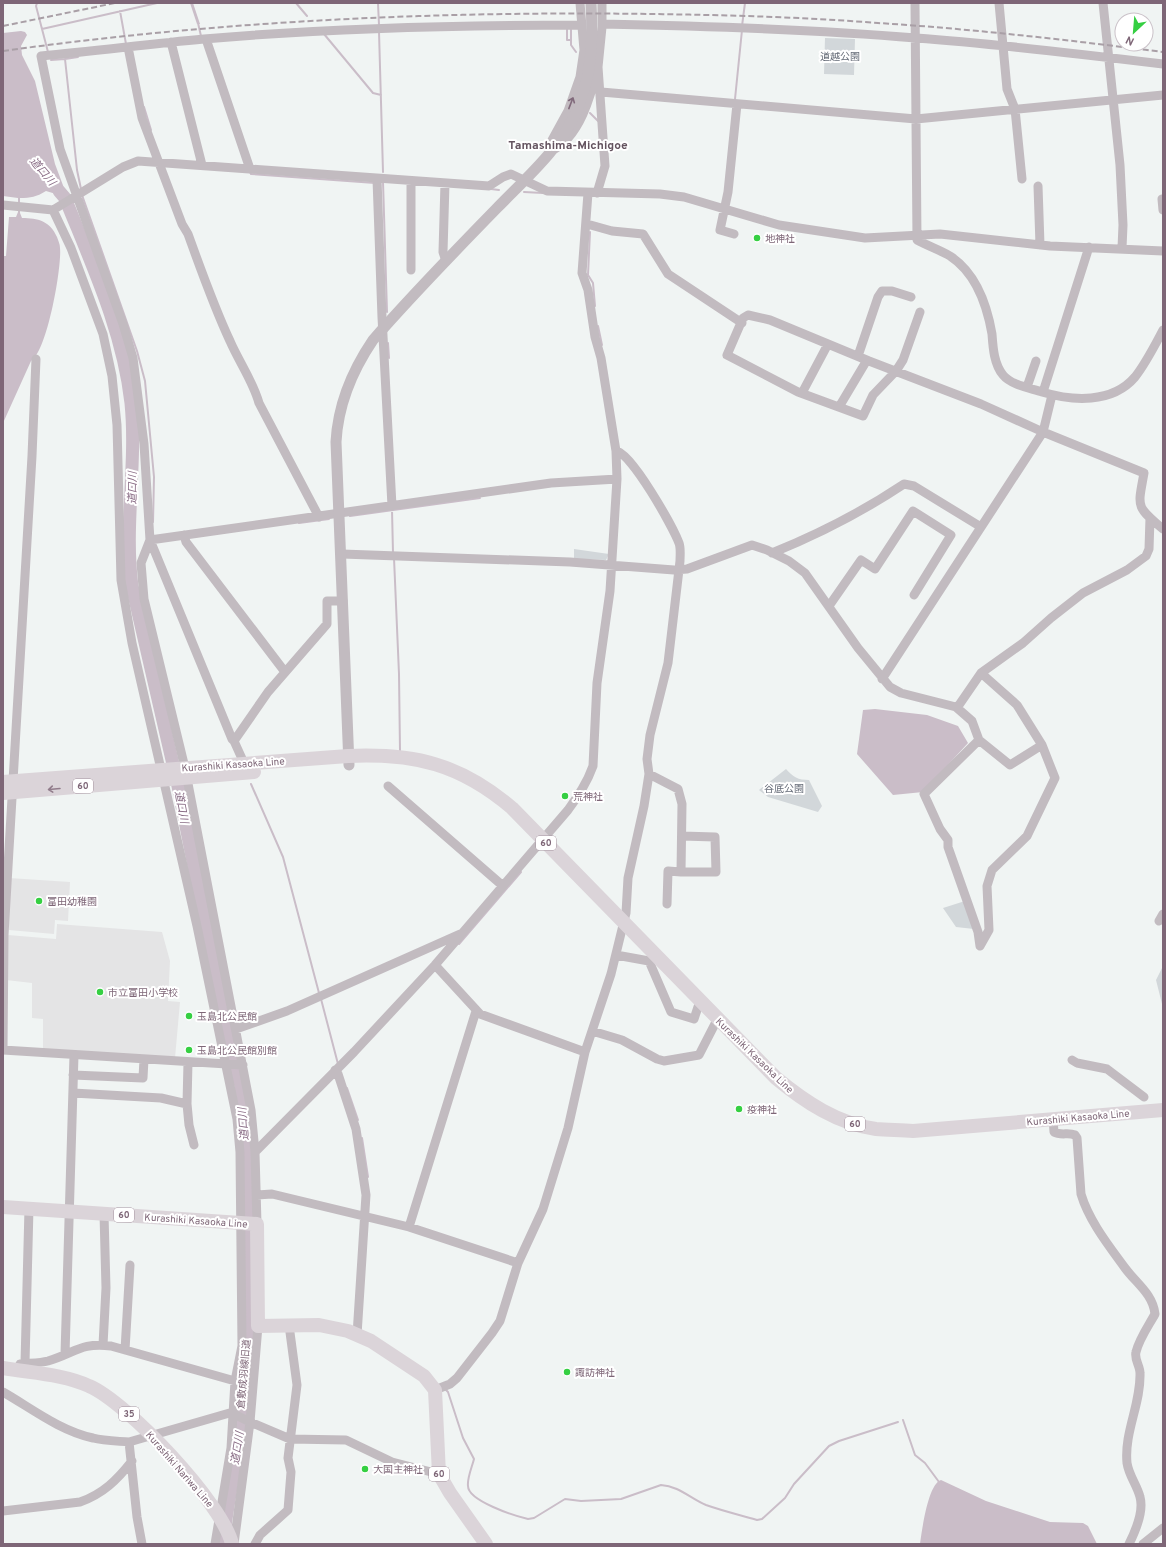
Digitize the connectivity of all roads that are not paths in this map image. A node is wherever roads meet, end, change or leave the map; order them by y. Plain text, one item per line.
1 (580, 3) edge
2 (590, 3) edge
3 (602, 3) edge
4 (915, 3) edge
5 (999, 3) edge
6 (1103, 3) edge
7 (602, 24) junction
8 (581, 25) junction
9 (915, 38) junction
10 (205, 41) junction
11 (172, 44) junction
12 (1003, 45) junction
13 (128, 49) junction
14 (1108, 57) junction
15 (1163, 64) edge
16 (598, 67) junction
17 (601, 92) junction
18 (1163, 95) edge
19 (1112, 101) junction
20 (737, 104) junction
21 (1015, 109) junction
22 (916, 119) junction
23 (551, 151) junction
24 (160, 162) junction
25 (202, 165) junction
26 (250, 169) junction
27 (1022, 179) dead end
28 (524, 180) junction
29 (378, 182) junction
30 (411, 183) junction
31 (445, 186) junction
32 (1038, 186) dead end
33 (592, 193) junction
34 (81, 194) junction
35 (1162, 199) dead end
36 (7, 206) edge
37 (56, 209) junction
38 (725, 209) junction
39 (1163, 210) edge
40 (587, 224) junction
41 (734, 234) dead end
42 (916, 234) junction
43 (1040, 245) junction
44 (1089, 247) junction
45 (1122, 248) junction
46 (1163, 251) edge
47 (446, 261) junction
48 (411, 270) dead end
49 (911, 297) dead end
50 (920, 312) dead end
51 (742, 323) junction
52 (383, 328) junction
53 (1163, 330) edge
54 (828, 344) junction
55 (858, 356) junction
56 (36, 359) dead end
57 (867, 360) junction
58 (1036, 361) dead end
59 (896, 371) junction
60 (1027, 387) junction
61 (802, 393) junction
62 (1047, 394) junction
63 (839, 407) junction
64 (1043, 432) junction
65 (618, 452) junction
66 (617, 479) junction
67 (392, 506) junction
68 (339, 514) junction
69 (321, 516) junction
70 (1150, 518) junction
71 (981, 527) junction
72 (1163, 529) edge
73 (184, 538) junction
74 (152, 540) junction
75 (772, 553) junction
76 (342, 554) junction
77 (613, 564) junction
78 (679, 570) junction
79 (914, 595) dead end
80 (343, 601) junction
81 (829, 606) junction
82 (284, 673) junction
83 (981, 673) junction
84 (882, 679) junction
85 (956, 707) junction
86 (979, 740) junction
87 (235, 743) junction
88 (1042, 745) junction
89 (349, 761) junction
90 (244, 763) junction
91 (186, 773) junction
92 (649, 774) junction
93 (162, 775) junction
94 (388, 786) dead end
95 (8, 787) edge
96 (682, 836) junction
97 (542, 840) junction
98 (681, 872) junction
99 (503, 886) junction
100 (668, 904) dead end
101 (624, 922) junction
102 (462, 933) junction
103 (3, 935) edge
104 (616, 955) junction
105 (437, 967) junction
106 (698, 1007) dead end
107 (476, 1011) junction
108 (718, 1018) junction
109 (236, 1029) junction
110 (592, 1031) junction
111 (3, 1050) edge
112 (585, 1052) junction
113 (74, 1055) junction
114 (144, 1059) junction
115 (1072, 1060) dead end
116 (188, 1062) junction
117 (227, 1064) junction
118 (243, 1065) junction
119 (335, 1070) junction
120 (73, 1075) junction
121 (73, 1093) junction
122 (1144, 1097) dead end
123 (187, 1104) junction
124 (1163, 1110) edge
125 (1053, 1118) junction
126 (194, 1145) dead end
127 (255, 1152) junction
128 (257, 1195) junction
129 (3, 1207) edge
130 (29, 1208) junction
131 (69, 1211) junction
132 (104, 1214) junction
133 (367, 1216) junction
134 (249, 1224) junction
135 (409, 1228) junction
136 (518, 1263) junction
137 (130, 1264) dead end
138 (288, 1325) junction
139 (258, 1326) junction
140 (357, 1335) junction
141 (103, 1345) junction
142 (125, 1350) junction
143 (65, 1354) junction
144 (15, 1367) edge
145 (236, 1382) junction
146 (440, 1388) junction
147 (3, 1392) edge
148 (234, 1413) junction
149 (248, 1421) junction
150 (152, 1436) junction
151 (290, 1439) junction
152 (129, 1442) junction
153 (132, 1461) junction
154 (439, 1474) junction
155 (3, 1510) edge
156 (220, 1516) junction
157 (1163, 1528) edge
158 (232, 1541) edge
159 (142, 1544) edge
160 (215, 1544) edge
161 (255, 1544) edge
162 (486, 1544) edge
163 (1129, 1544) edge
164 (1143, 1544) edge

1 - 8 street
2 - 23 street
3 - 7 street
4 - 9 street
5 - 12 street
6 - 14 street
7 - 9 street
7 - 16 street
8 - 10 street
23 -> 8 street
9 - 12 street
9 - 22 street
10 - 11 street
10 - 26 street
11 - 13 street
11 - 25 street
12 - 14 street
12 - 21 street
13 - 24 street
13 - 34 street
14 - 15 street
14 - 19 street
16 - 17 street
16 - 23 street
17 - 20 street
17 - 33 street
18 - 19 street
19 - 21 street
19 - 45 street
20 - 22 street
20 - 38 street
21 - 22 street
21 - 27 street
22 - 42 street
23 - 28 street
24 - 25 street
24 - 34 street
24 - 69 street
25 - 26 street
26 - 29 street
28 - 31 street
28 - 33 street
28 - 47 street
29 - 30 street
29 - 52 street
30 - 31 street
30 - 48 street
31 - 47 street
32 - 43 street
33 - 38 street
33 - 40 street
34 - 37 street
34 - 74 street
35 - 39 street
36 - 37 street
37 - 93 street
38 - 41 street
38 - 42 street
40 - 51 street
40 - 65 street
42 - 43 street
42 - 60 street
43 - 44 street
44 - 45 street
44 - 62 street
45 - 46 street
47 - 52 street
49 - 55 street
50 - 59 street
51 - 54 street
51 - 61 street
52 - 67 street
52 - 68 street
53 - 62 street
54 - 55 street
54 - 61 street
55 - 57 street
56 - 95 street
57 - 59 street
57 - 63 street
58 - 60 street
59 - 63 street
59 - 64 street
60 - 62 street
61 - 63 street
62 - 64 street
64 - 70 street
64 - 71 street
65 - 66 street
65 - 78 street
66 - 67 street
66 - 77 street
67 - 68 street
68 - 69 street
68 - 76 street
69 - 73 street
70 - 72 street
70 - 83 street
71 - 75 street
71 - 84 street
73 - 74 street
73 - 82 street
74 - 87 street
74 - 91 street
75 - 78 street
75 - 81 street
76 - 77 street
76 - 80 street
77 - 78 street
77 - 97 street
78 - 92 street
79 - 81 street
80 - 82 street
80 - 89 street
81 - 84 street
82 - 87 street
83 - 85 street
83 - 88 street
84 - 85 street
85 - 86 street
86 - 88 street
86 - 88 street
87 - 90 street
89 - 90 main road, Kurashiki Kasaoka Line / 60
89 - 91 main road, Kurashiki Kasaoka Line / 60
89 - 97 main road, Kurashiki Kasaoka Line / 60
90 - 91 main road, Kurashiki Kasaoka Line / 60
91 - 93 main road, Kurashiki Kasaoka Line / 60
91 - 109 street
92 - 96 street
92 - 101 street
93 - 95 main road, Kurashiki Kasaoka Line / 60
93 - 117 street
94 - 99 street
95 - 103 street
96 - 98 street
96 - 98 street
97 - 99 street
97 - 101 main road, Kurashiki Kasaoka Line / 60
98 - 100 street
99 - 102 street
101 - 104 street
101 - 108 main road, Kurashiki Kasaoka Line / 60
102 - 105 street
102 - 109 street
103 - 111 street
104 - 106 street
104 - 110 street
105 - 107 street
105 - 119 street
107 - 112 street
107 - 135 street
108 - 110 street
108 - 125 main road, Kurashiki Kasaoka Line / 60
109 - 118 street
110 - 112 street
111 - 113 street
112 - 136 street
113 - 114 street
113 - 120 street
114 - 116 street
114 - 120 street
115 - 122 street
116 - 117 street
116 - 123 street
117 - 118 street
117 - 134 street
118 - 127 street
119 - 127 street
119 - 133 street
120 - 121 street
121 - 123 street
121 - 131 street
123 - 126 street
124 - 125 main road, Kurashiki Kasaoka Line / 60
125 - 163 street
127 - 128 street
128 - 133 street
128 - 134 street
129 - 130 main road, Kurashiki Kasaoka Line / 60
130 - 131 main road, Kurashiki Kasaoka Line / 60
130 - 144 street
131 - 132 main road, Kurashiki Kasaoka Line / 60
131 - 143 street
132 - 134 main road, Kurashiki Kasaoka Line / 60
132 - 141 street
133 - 135 street
133 - 140 street
134 - 139 main road, Kurashiki Kasaoka Line
134 - 145 street
135 - 136 street
136 - 146 street
137 - 142 street
138 - 139 main road
138 - 140 main road
138 - 151 street
139 - 149 street, 倉敷成羽線旧道
140 - 146 main road
141 - 142 street
141 - 143 street
142 - 145 street
143 - 144 street
144 - 150 main road, Kurashiki Nariwa Line / 35
145 - 148 street
146 - 154 main road, 60
147 - 152 street
148 - 149 street
148 - 150 street
148 - 156 street
149 - 151 street
149 - 158 street, 倉敷成羽線旧道
150 - 152 street
150 - 156 main road, Kurashiki Nariwa Line / 35
151 - 154 street
151 - 161 street
152 - 153 street
153 - 155 street
153 - 159 street
154 - 162 main road, 60
156 - 158 main road, Kurashiki Nariwa Line / 35
156 - 160 street
157 - 164 street

